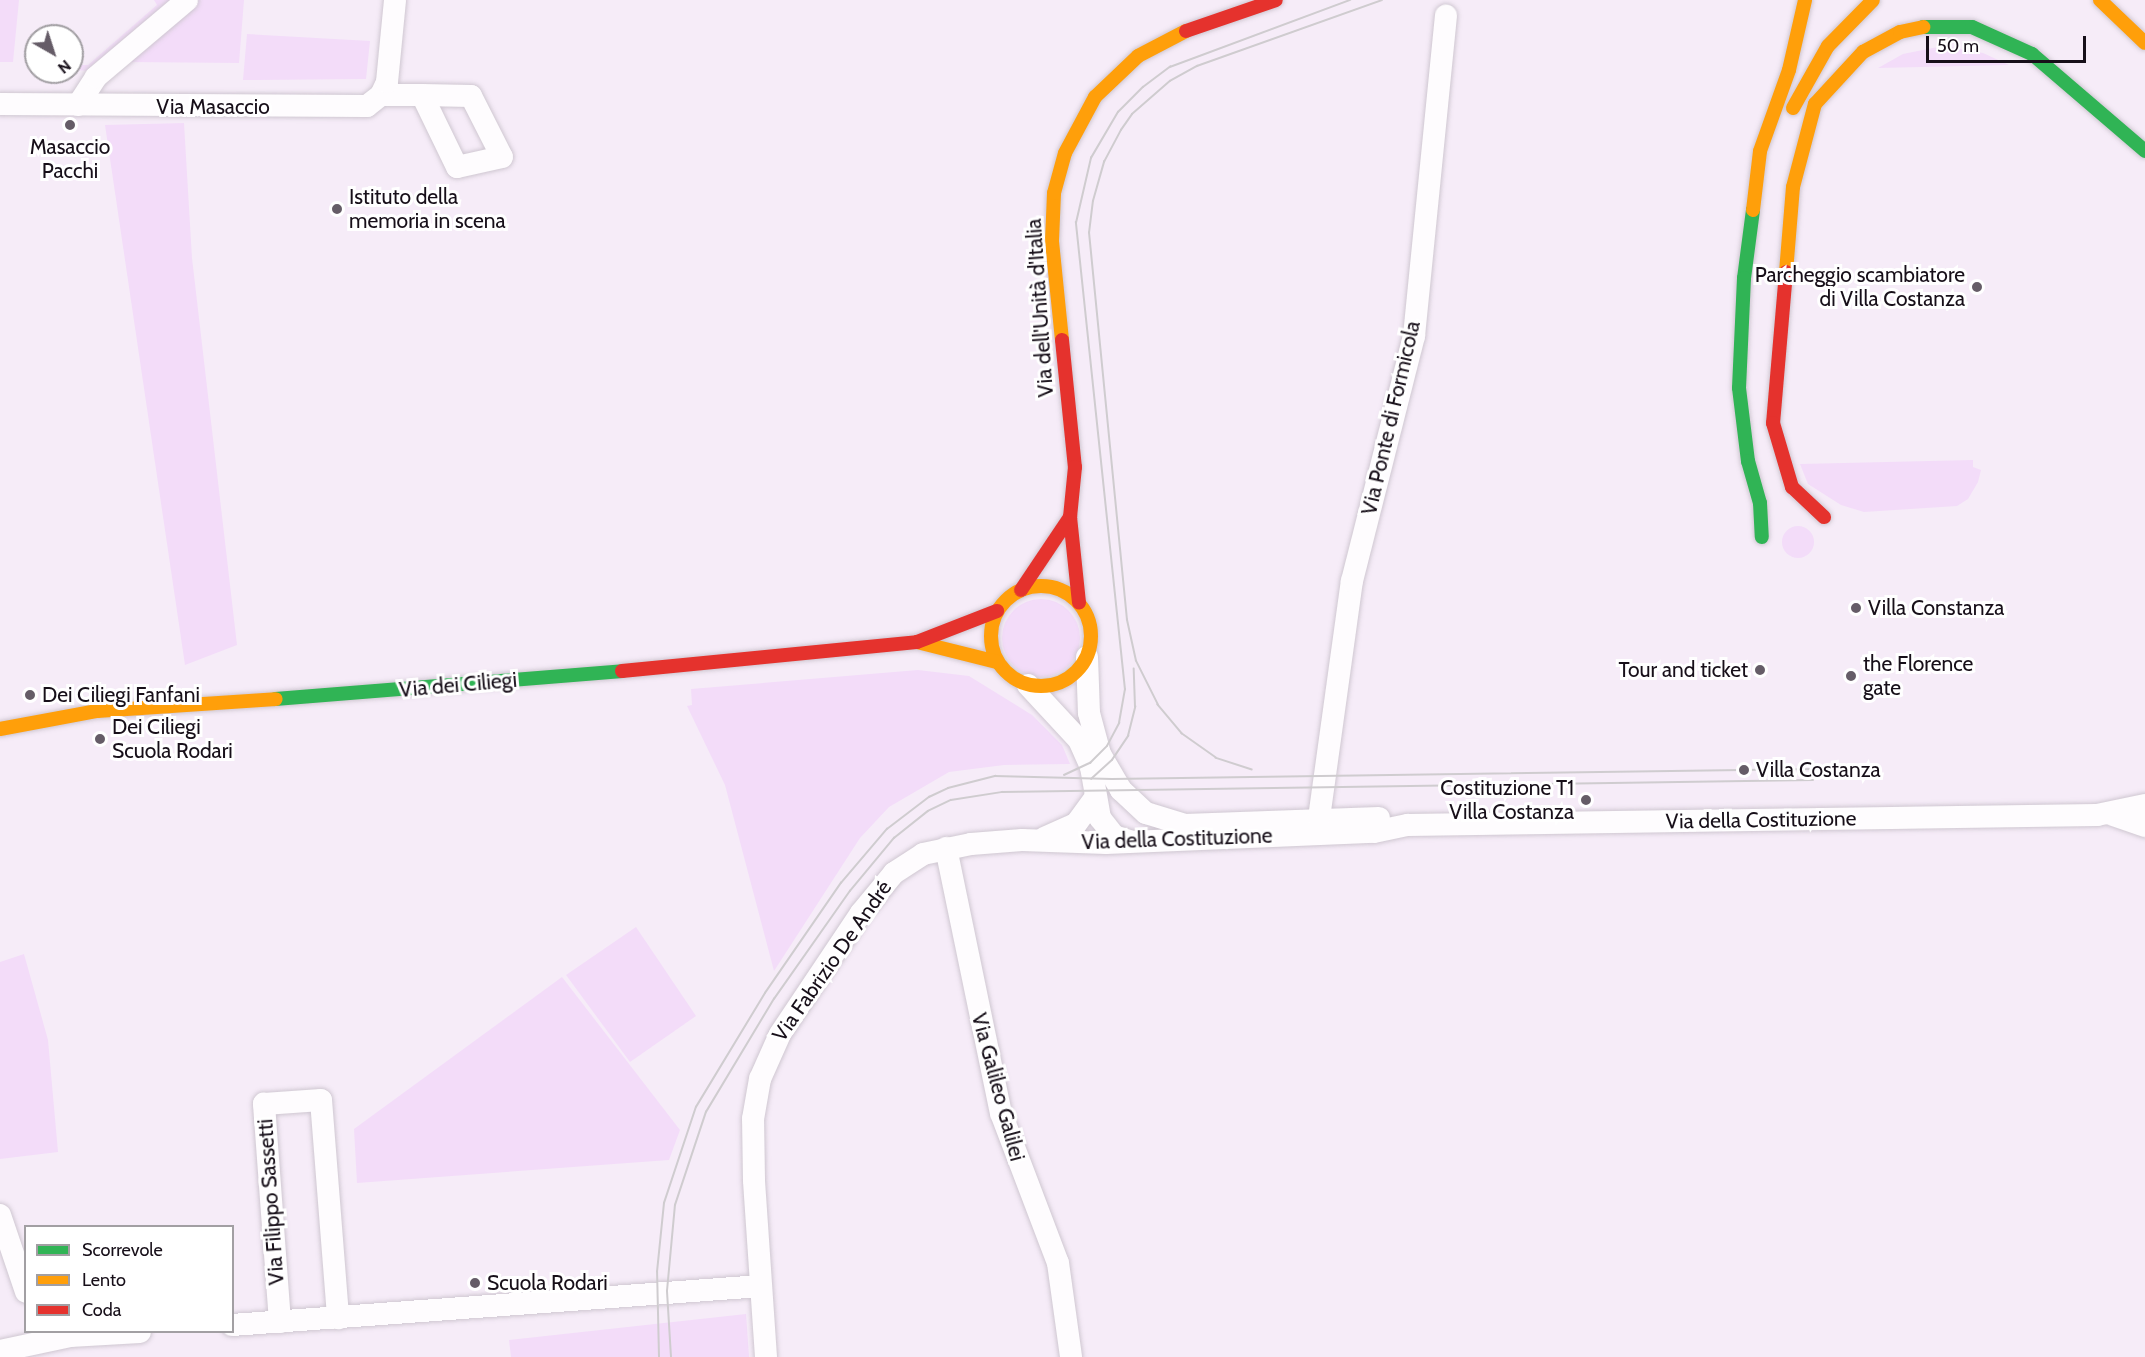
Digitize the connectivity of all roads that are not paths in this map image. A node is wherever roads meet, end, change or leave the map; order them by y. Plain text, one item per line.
1 (186, 0) edge
2 (395, 0) edge
3 (1276, 0) edge
4 (1805, 0) edge
5 (1873, 0) edge
6 (2100, 0) edge
7 (1446, 16) dead end
8 (2145, 42) edge
9 (381, 95) junction
10 (422, 95) dead end
11 (0, 104) edge
12 (78, 105) junction
13 (2145, 151) edge
14 (1744, 278) junction
15 (1070, 517) junction
16 (1824, 517) dead end
17 (1762, 537) dead end
18 (1022, 590) junction
19 (1079, 603) junction
20 (997, 611) junction
21 (917, 642) junction
22 (1087, 657) junction
23 (997, 662) junction
24 (1028, 685) junction
25 (0, 729) edge
26 (1095, 798) junction
27 (2145, 805) edge
28 (2113, 815) junction
29 (1319, 818) junction
30 (1408, 825) junction
31 (2145, 826) edge
32 (1036, 840) junction
33 (1132, 842) junction
34 (946, 848) junction
35 (0, 1215) edge
36 (24, 1286) edge
37 (761, 1286) junction
38 (338, 1318) junction
39 (280, 1322) junction
40 (234, 1325) edge
41 (122, 1333) edge
42 (40, 1337) edge
43 (0, 1351) edge
44 (766, 1357) edge
45 (1071, 1357) edge

1 - 12 street
2 - 9 street
3 - 15 main road, Via dell'Unità d'Italia
4 - 14 main road
5 - 14 main road
6 - 8 main road
7 - 29 street, Via Ponte di Formicola
9 - 10 street, Via Masaccio
9 - 12 street, Via Masaccio
11 - 12 street, Via Masaccio
13 - 16 main road
14 - 17 main road
15 - 18 main road, Via dell'Unità d'Italia
15 - 19 main road, Via dell'Unità d'Italia
18 - 19 main road
18 - 20 main road, Via dei Ciliegi
19 - 22 main road
20 - 21 main road, Via dei Ciliegi
20 - 23 main road
21 - 23 main road, Via dei Ciliegi
21 - 25 main road, Via dei Ciliegi
22 - 24 main road
22 - 29 street, Via della Costituzione
23 - 24 main road, Via dei Ciliegi
24 - 26 street, Via dei Ciliegi
26 - 32 street
26 - 33 street, Via dei Ciliegi
27 - 28 street, Via della Costituzione
28 - 30 street, Via della Costituzione
28 - 31 street, Via della Costituzione
29 - 30 street, Via della Costituzione
30 - 33 street, Via della Costituzione
32 - 33 street, Via della Costituzione
32 - 34 street, Via della Costituzione
34 - 37 street, Via Fabrizio De André
34 - 45 street, Via Galileo Galilei
35 - 36 street
37 - 38 street
37 - 44 street, Via Fabrizio De André
38 - 39 street
38 - 39 street, Via Filippo Sassetti
39 - 40 street
41 - 42 street
42 - 43 street

